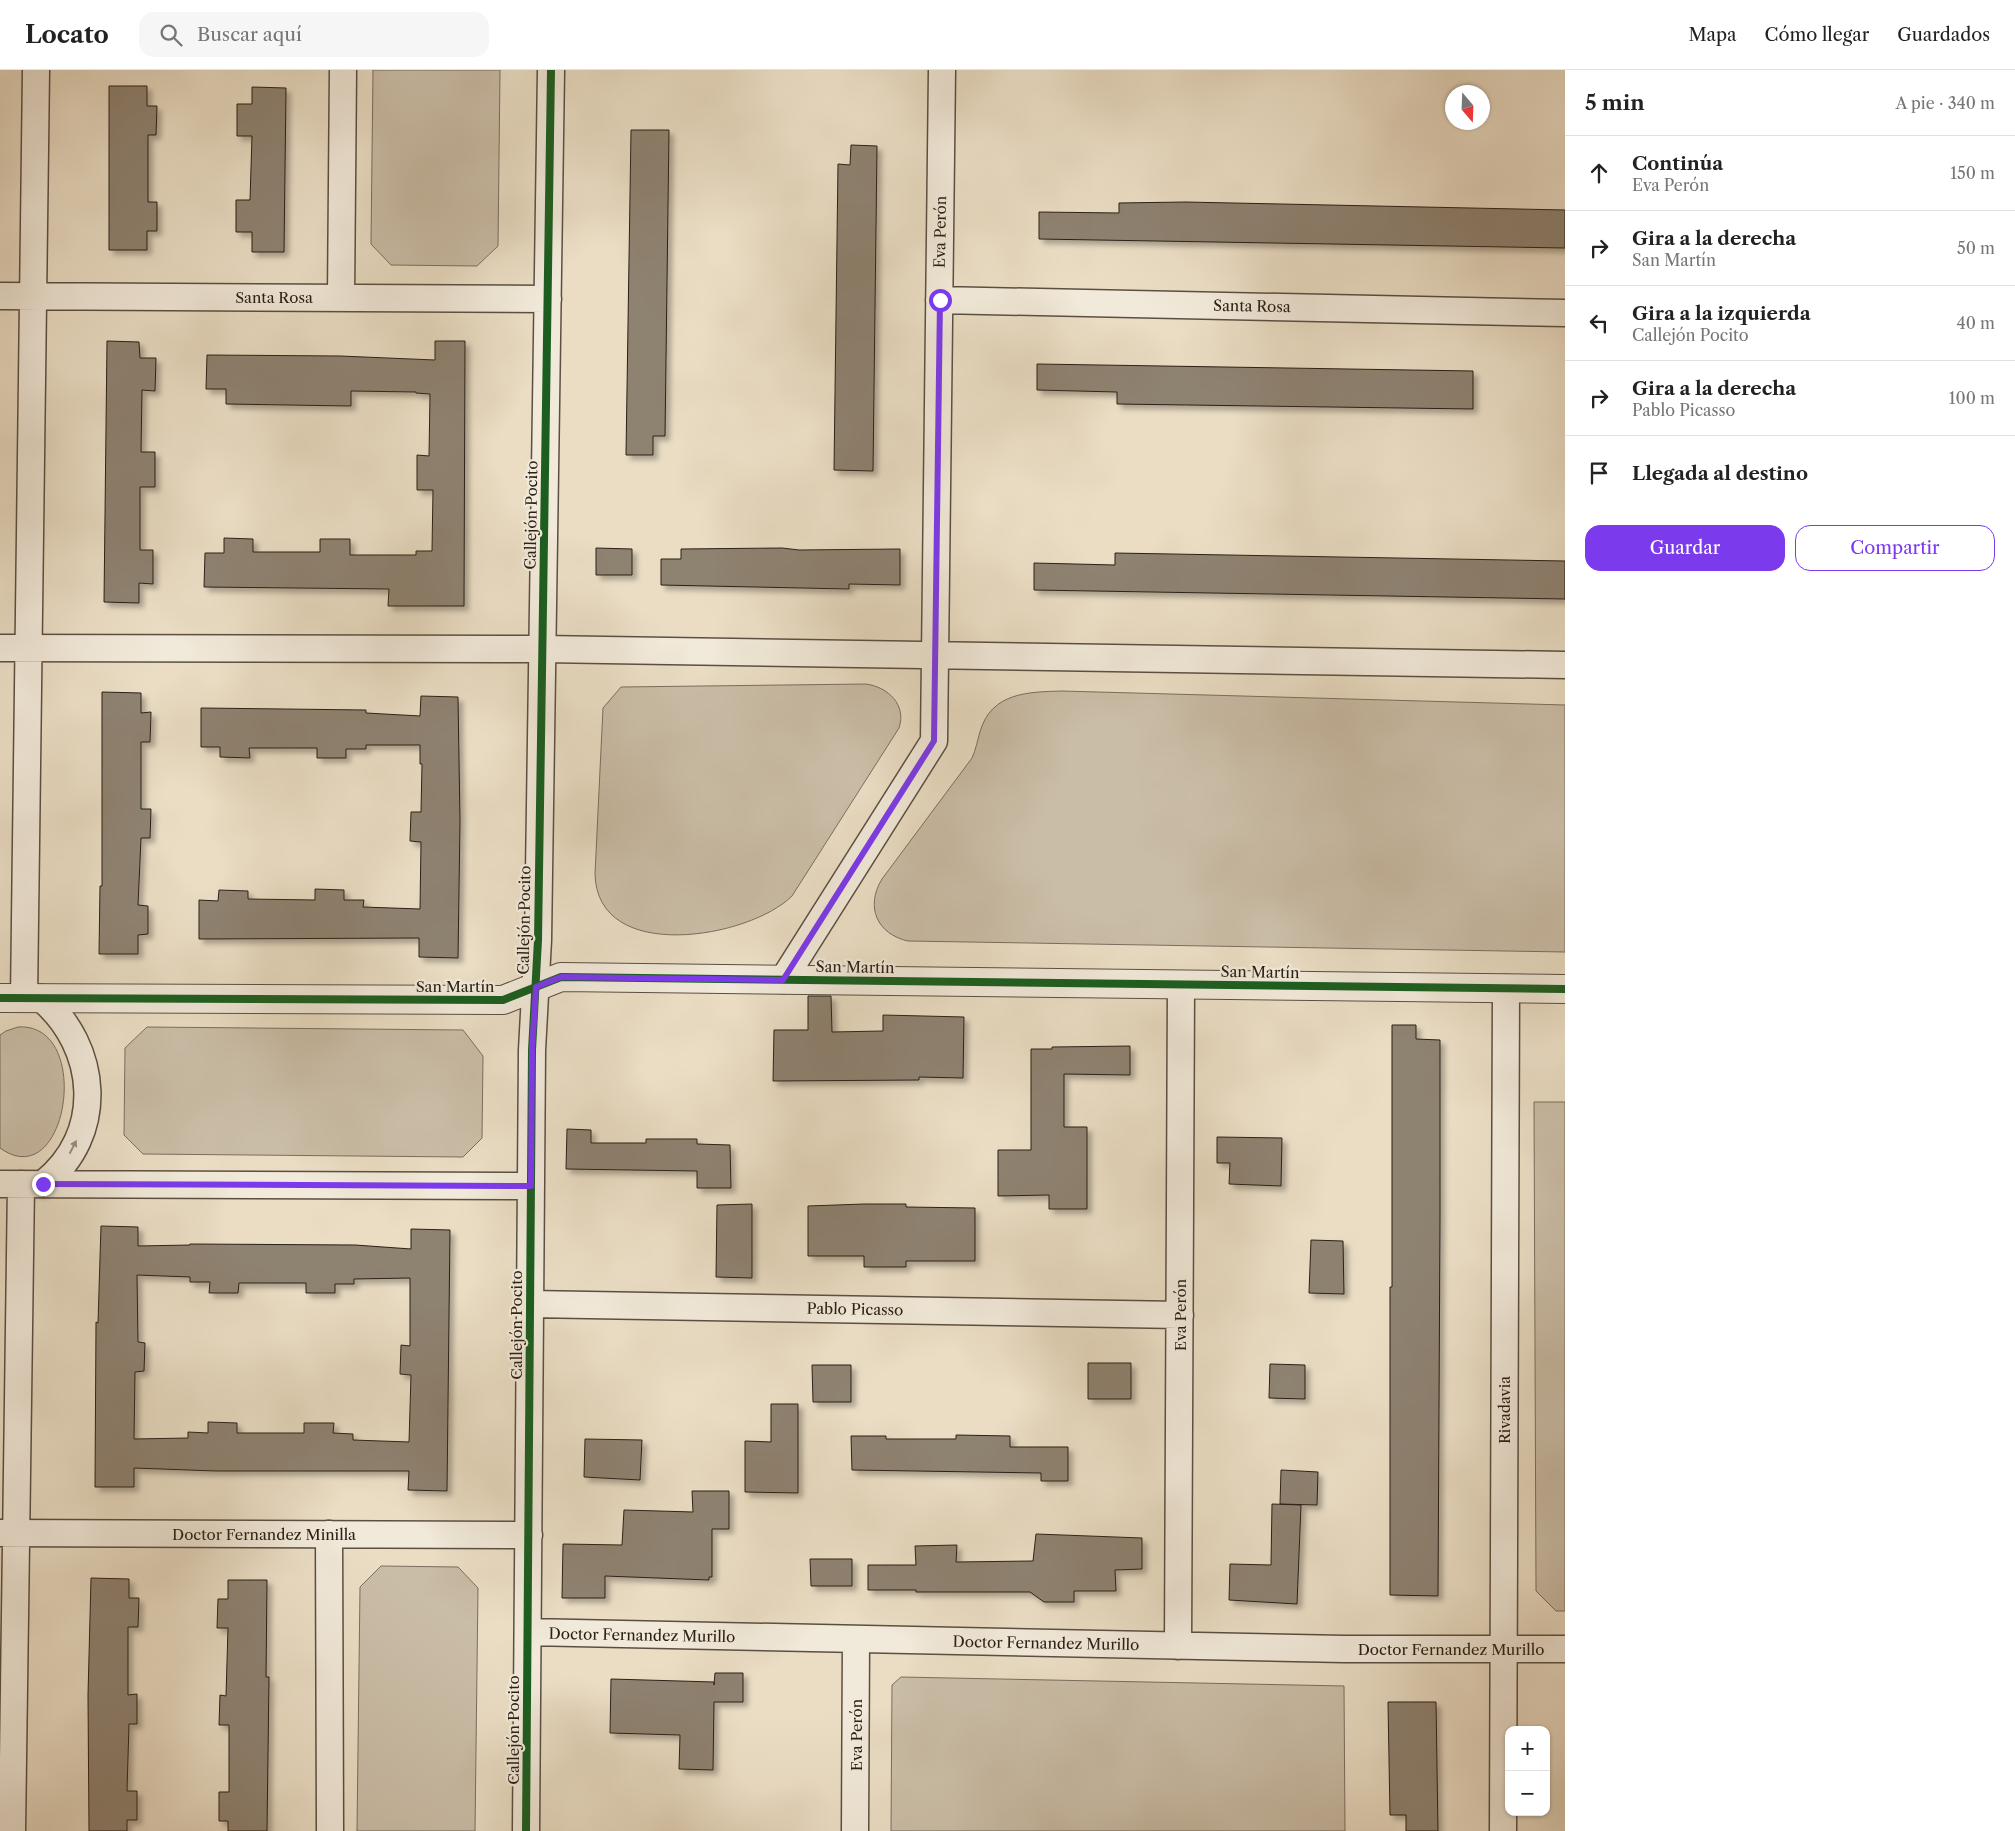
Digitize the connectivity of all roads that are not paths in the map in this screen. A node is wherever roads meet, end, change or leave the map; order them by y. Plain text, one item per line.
1 (36, 70) edge
2 (343, 70) edge
3 (551, 70) edge
4 (942, 70) edge
5 (0, 296) edge
6 (33, 296) junction
7 (341, 298) junction
8 (548, 299) junction
9 (940, 300) junction
10 (1565, 313) edge
11 (0, 648) edge
12 (28, 648) junction
13 (542, 650) junction
14 (935, 654) junction
15 (1565, 665) edge
16 (783, 980) junction
17 (1181, 984) junction
18 (536, 987) junction
19 (1506, 988) junction
20 (1565, 989) edge
21 (14, 999) edge
22 (21, 1184) edge
23 (531, 1186) junction
24 (530, 1304) junction
25 (1180, 1315) junction
26 (8, 1533) edge
27 (329, 1534) junction
28 (529, 1535) junction
29 (528, 1632) junction
30 (856, 1639) junction
31 (1178, 1646) junction
32 (1504, 1649) junction
33 (1565, 1649) edge
34 (12, 1831) edge
35 (330, 1831) edge
36 (526, 1831) edge
37 (855, 1831) edge
38 (1503, 1831) edge

1 - 6 street
2 - 7 street
3 - 8 street, Callejón Pocito
4 - 9 street, Eva Perón
5 - 6 street, Santa Rosa
6 - 7 street, Santa Rosa
6 - 12 street
7 - 8 street, Santa Rosa
8 - 13 street, Callejón Pocito
9 - 10 street, Santa Rosa
9 - 14 street, Eva Perón
11 - 12 street
12 - 13 street
12 - 21 street
13 - 14 street
13 - 18 street, Callejón Pocito
14 - 15 street
14 - 16 street, Eva Perón
16 - 17 street, San Martín
16 - 18 street, San Martín
17 - 19 street, San Martín
17 - 25 street, Eva Perón
18 - 21 street, San Martín
18 - 23 street, Callejón Pocito
19 - 20 street, San Martín
19 - 32 street, Rivadavia
22 -> 21 street
22 - 23 street
22 - 26 street
23 - 24 street, Callejón Pocito
24 - 25 street, Pablo Picasso
24 - 28 street, Callejón Pocito
25 - 31 street, Eva Perón
26 - 27 street, Doctor Fernandez Minilla
26 - 34 street
27 - 28 street, Doctor Fernandez Minilla
27 - 35 street
28 - 29 street, Callejón Pocito
29 - 30 street, Doctor Fernandez Murillo
29 - 36 street, Callejón Pocito
30 - 31 street, Doctor Fernandez Murillo
30 - 37 street, Eva Perón
31 - 32 street, Doctor Fernandez Murillo
32 - 33 street, Doctor Fernandez Murillo
32 - 38 street, Rivadavia

